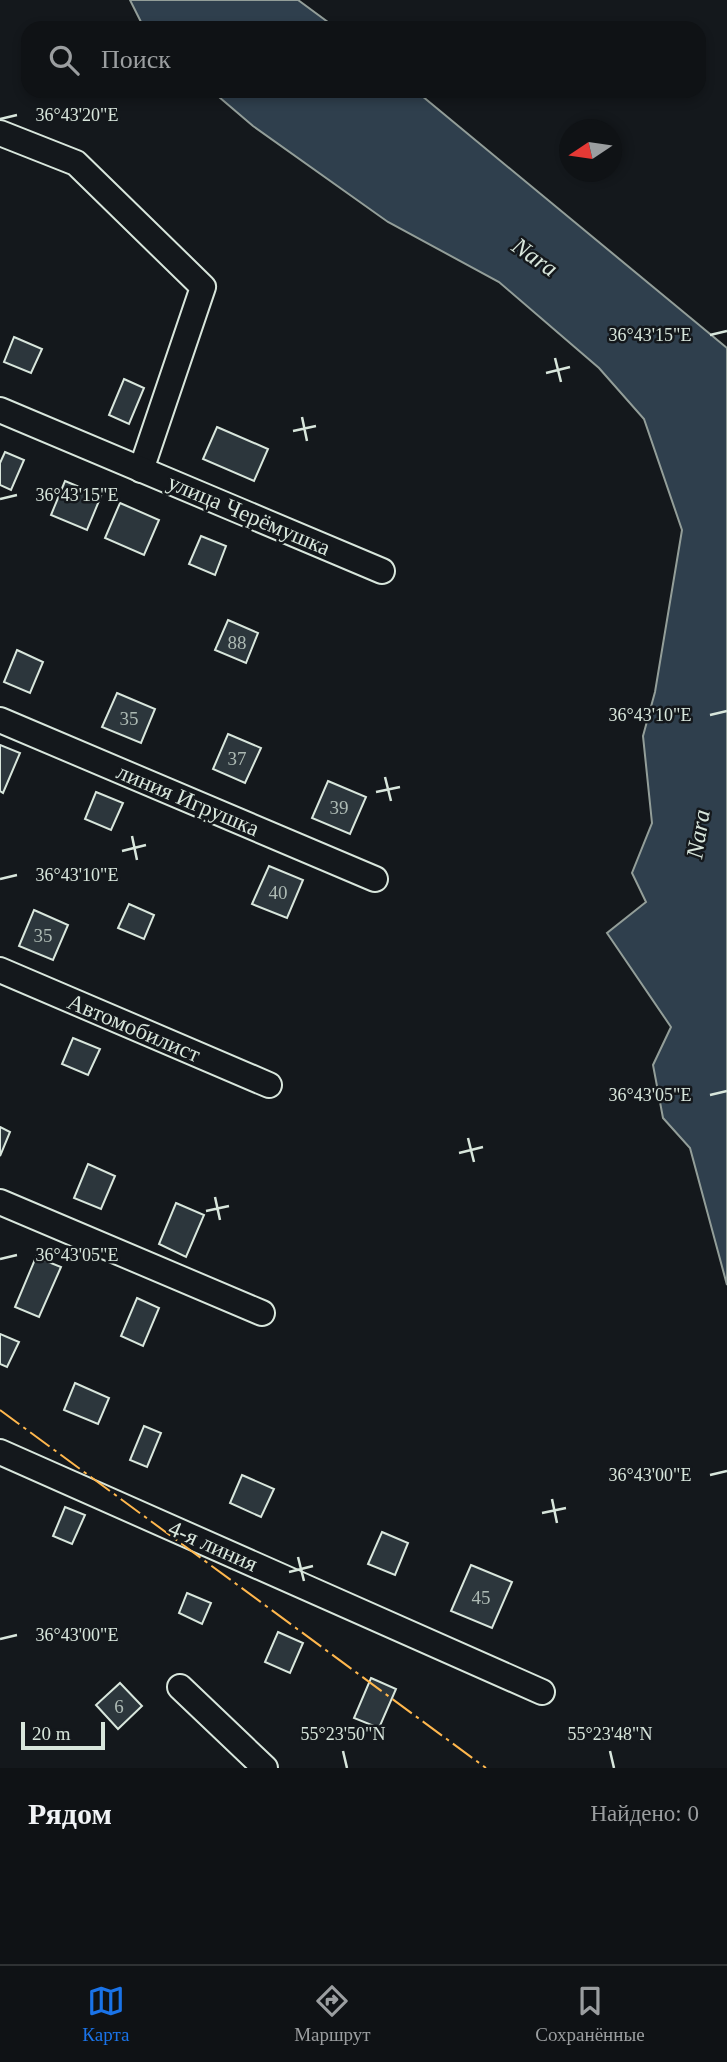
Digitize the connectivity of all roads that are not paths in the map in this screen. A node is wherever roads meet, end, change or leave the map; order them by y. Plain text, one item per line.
1 (0, 133) edge
2 (0, 410) edge
3 (141, 470) junction
4 (382, 571) dead end
5 (0, 720) edge
6 (375, 879) dead end
7 (0, 970) edge
8 (269, 1085) dead end
9 (0, 1202) edge
10 (262, 1313) dead end
11 (0, 1452) edge
12 (180, 1688) dead end
13 (542, 1692) dead end
14 (265, 1768) edge

1 - 3 street
2 - 3 street, улица Черёмушка
3 - 4 street, улица Черёмушка
5 - 6 street, линия Игрушка
7 - 8 street, Автомобилист
9 - 10 street
11 - 13 street, 4-я линия
12 - 14 street

